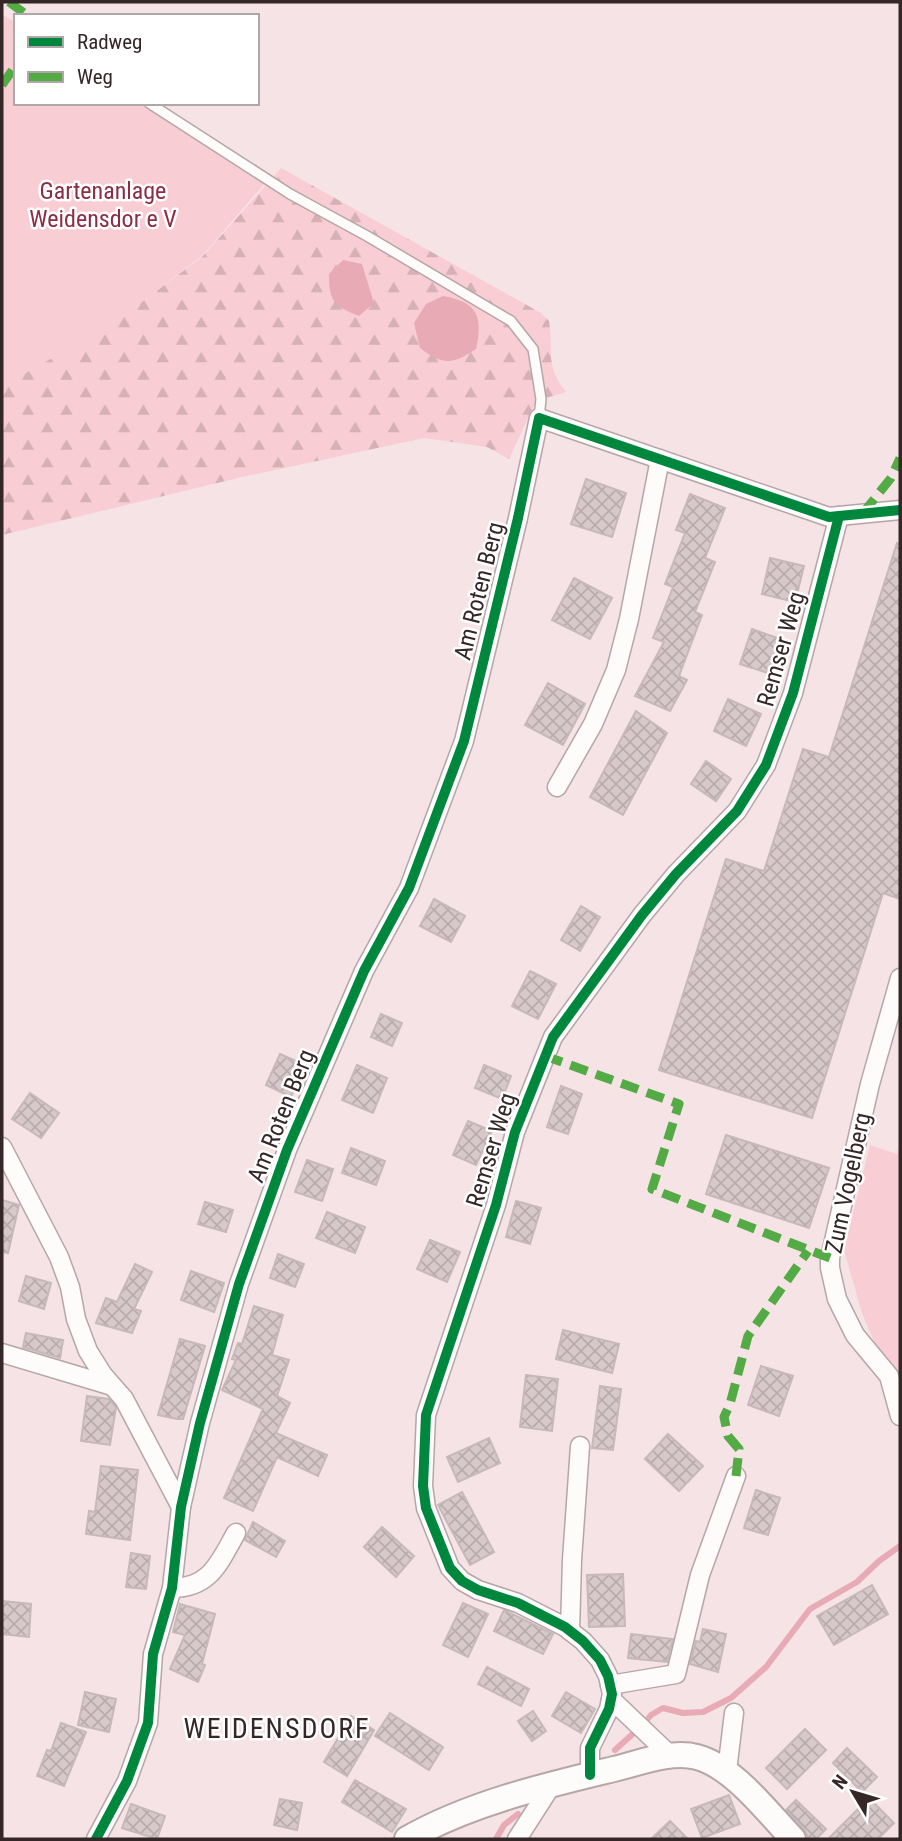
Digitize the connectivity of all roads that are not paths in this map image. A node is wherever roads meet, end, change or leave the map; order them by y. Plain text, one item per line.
1 (152, 105) edge
2 (539, 418) junction
3 (660, 459) junction
4 (900, 510) edge
5 (839, 516) junction
6 (557, 787) dead end
7 (900, 978) edge
8 (2, 1147) edge
9 (2, 1353) edge
10 (113, 1386) junction
11 (900, 1416) edge
12 (580, 1446) dead end
13 (736, 1476) dead end
14 (180, 1507) junction
15 (236, 1533) dead end
16 (172, 1588) junction
17 (570, 1631) junction
18 (610, 1692) junction
19 (734, 1713) dead end
20 (671, 1756) junction
21 (727, 1771) junction
22 (590, 1775) junction
23 (553, 1783) junction
24 (423, 1836) edge
25 (96, 1839) edge
26 (517, 1839) edge
27 (793, 1839) edge

1 - 2 lane
2 - 3 street
2 - 14 street, Am Roten Berg
3 - 5 street
3 - 6 street
4 - 5 street
5 - 17 street, Remser Weg
7 - 11 street, Zum Vogelberg
8 - 10 street
9 - 10 street
10 - 14 street
12 - 17 street
13 - 18 street
14 - 16 street, Am Roten Berg
15 - 16 street
16 - 25 street, Am Roten Berg
17 - 18 street, Remser Weg
18 - 20 street
18 - 22 street
19 - 21 street
20 - 21 main road
20 - 22 main road
21 - 27 main road
22 - 23 main road
23 - 24 main road
23 - 26 street

